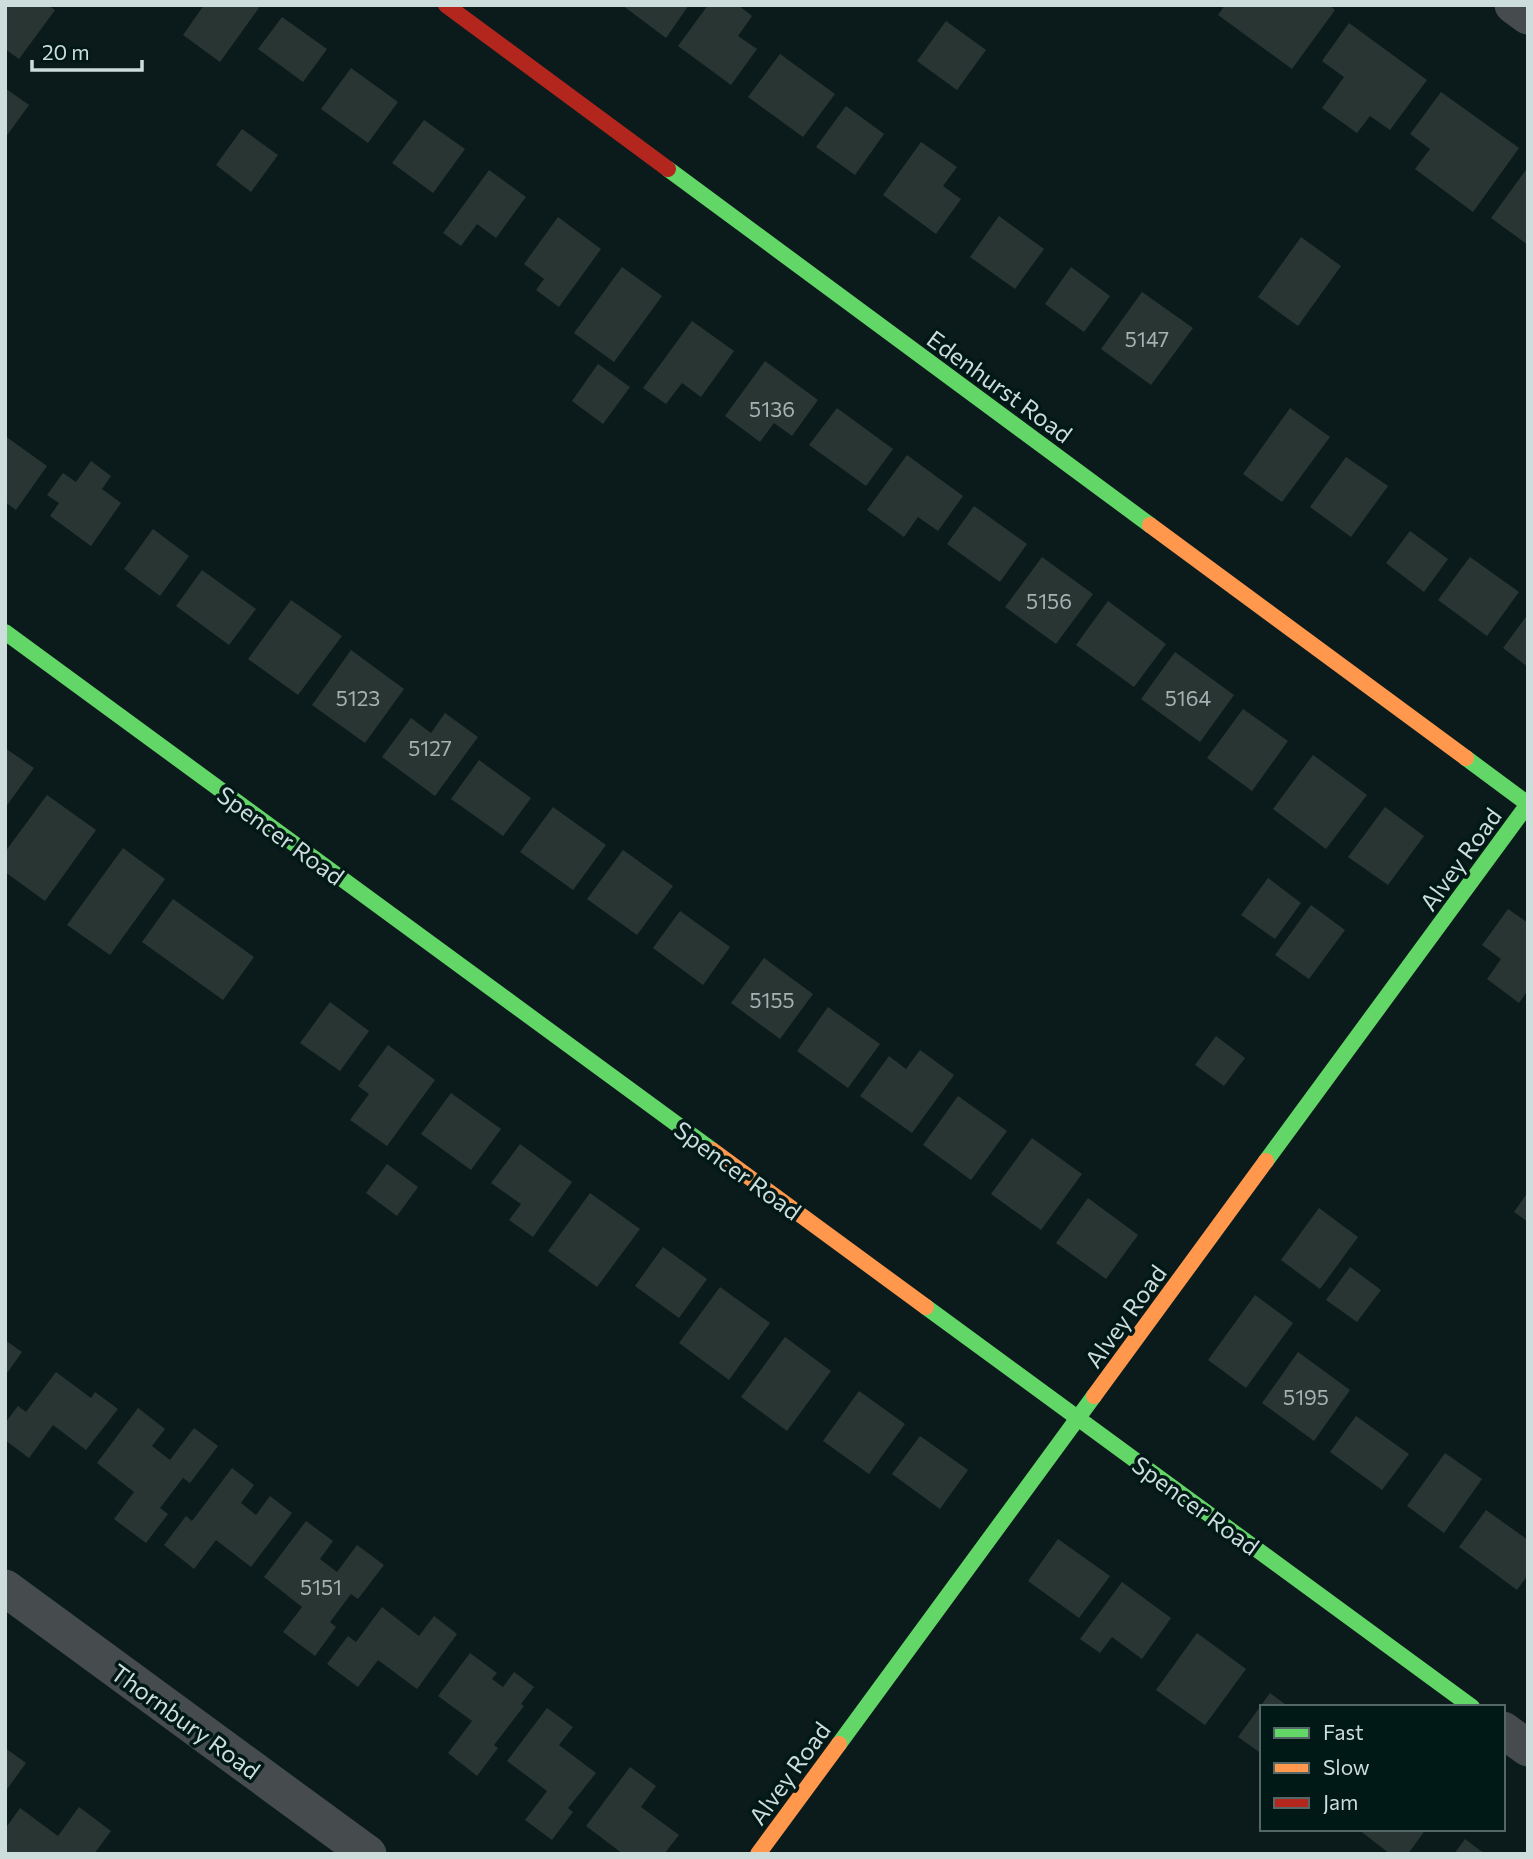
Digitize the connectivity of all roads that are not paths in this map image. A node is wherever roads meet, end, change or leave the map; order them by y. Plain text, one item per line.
1 (446, 5) edge
2 (1513, 5) edge
3 (1528, 16) edge
4 (5, 632) edge
5 (1528, 804) edge
6 (1077, 1418) junction
7 (5, 1588) edge
8 (1469, 1705) edge
9 (1505, 1731) edge
10 (1528, 1748) edge
11 (368, 1854) edge
12 (758, 1854) edge

1 - 5 street, Edenhurst Road
2 - 3 street
4 - 6 street, Spencer Road
5 - 6 street, Alvey Road
6 - 8 street, Spencer Road
6 - 12 street, Alvey Road
7 - 11 street, Thornbury Road
9 - 10 street

